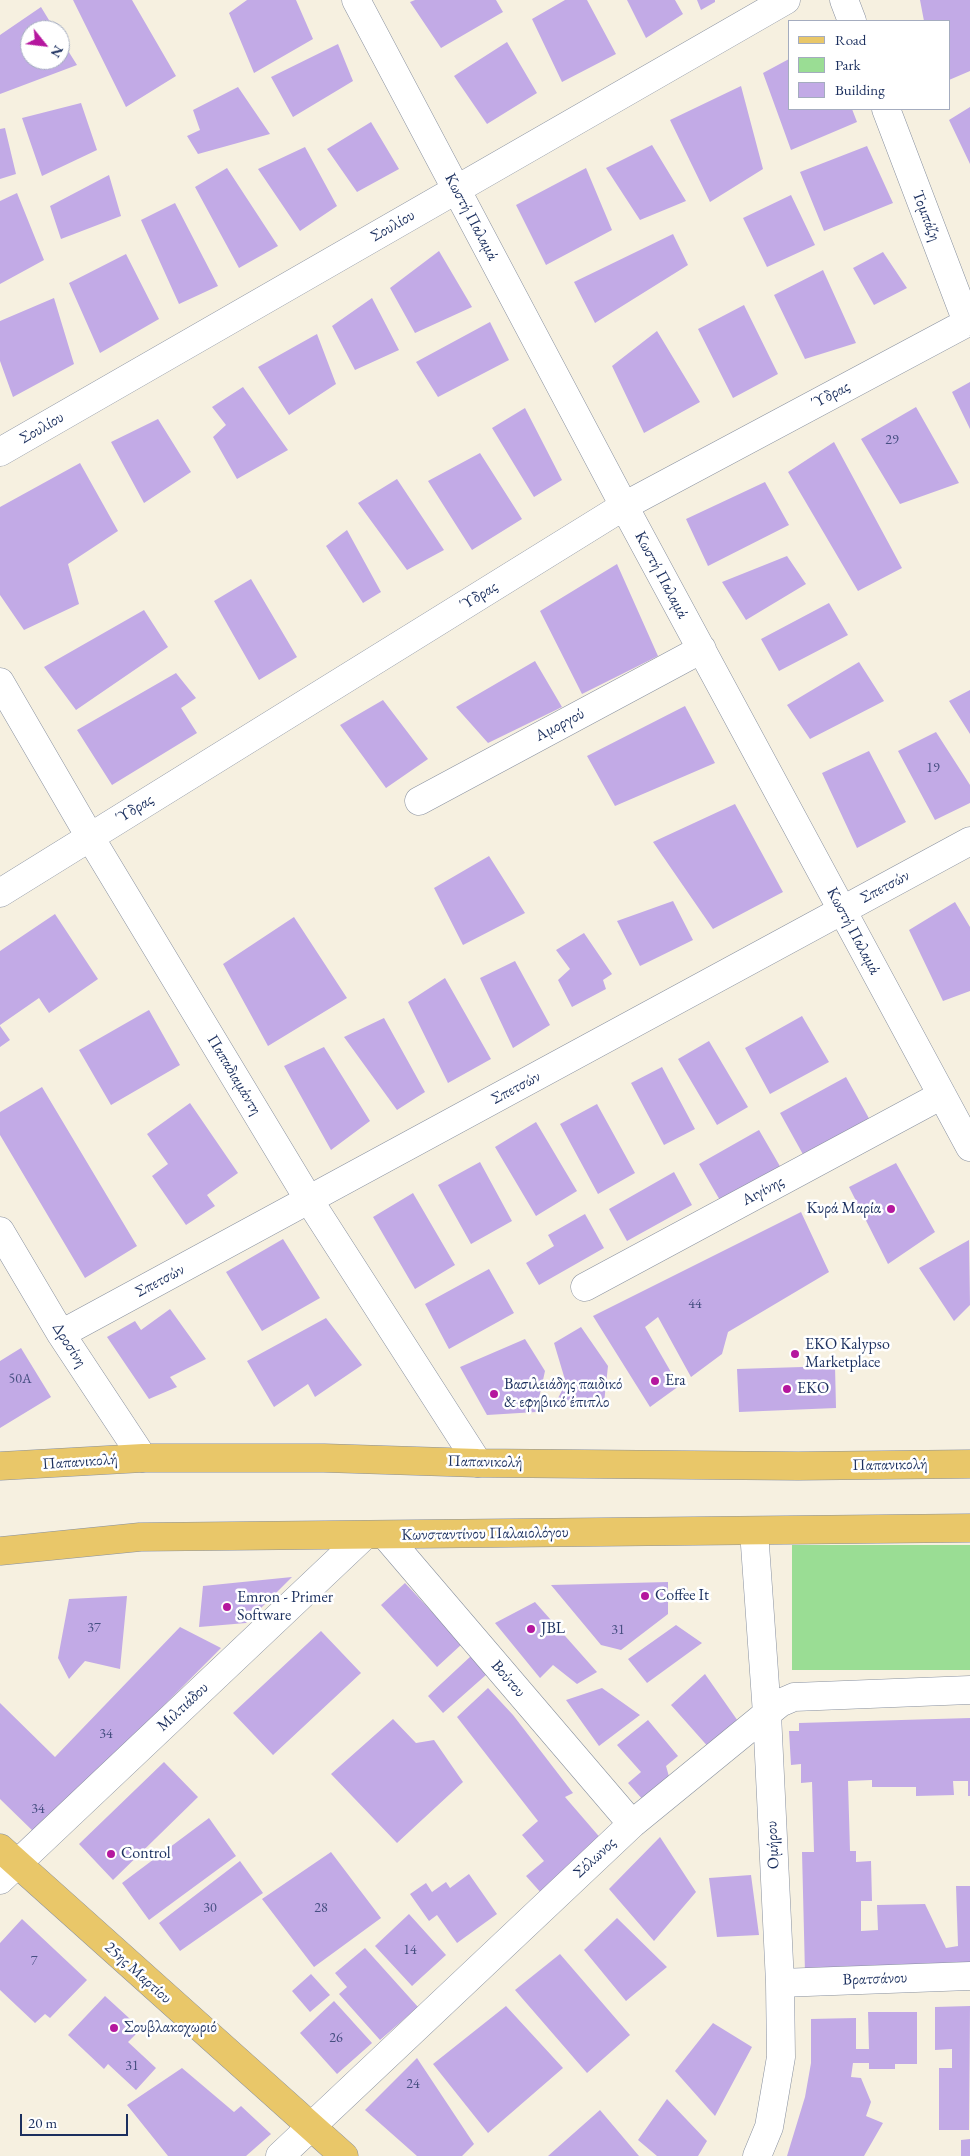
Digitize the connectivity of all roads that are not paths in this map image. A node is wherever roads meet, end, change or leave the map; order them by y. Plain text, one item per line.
1 (356, 0) edge
2 (786, 0) edge
3 (844, 0) edge
4 (852, 20) edge
5 (886, 110) edge
6 (456, 189) junction
7 (969, 322) edge
8 (0, 452) edge
9 (624, 506) junction
10 (702, 650) junction
11 (0, 682) edge
12 (419, 801) dead end
13 (90, 837) junction
14 (970, 841) edge
15 (0, 893) edge
16 (842, 911) junction
17 (942, 1094) junction
18 (970, 1147) edge
19 (309, 1200) junction
20 (0, 1231) edge
21 (585, 1287) dead end
22 (61, 1334) junction
23 (143, 1458) junction
24 (478, 1463) junction
25 (970, 1464) edge
26 (0, 1466) edge
27 (970, 1528) edge
28 (754, 1530) junction
29 (375, 1535) junction
30 (0, 1551) edge
31 (970, 1690) edge
32 (767, 1714) junction
33 (632, 1824) junction
34 (6, 1864) edge
35 (970, 1976) edge
36 (780, 1983) junction
37 (310, 2128) junction
38 (280, 2156) edge
39 (344, 2156) edge
40 (758, 2156) edge

1 - 6 street, Κωστή Παλαμά
2 - 6 street, Σουλίου
3 - 4 street
5 - 7 street, Τομπάζη
6 - 8 street, Σουλίου
6 - 9 street, Κωστή Παλαμά
7 - 9 street, Ύδρας
9 - 10 street, Κωστή Παλαμά
9 - 13 street, Ύδρας
10 - 12 street, Αμοργού
10 - 16 street, Κωστή Παλαμά
11 - 13 street, Παπαδιαμάντη
13 - 15 street, Ύδρας
13 - 19 street, Παπαδιαμάντη
14 - 16 street, Σπετσών
16 - 17 street, Κωστή Παλαμά
16 - 19 street, Σπετσών
17 - 18 street, Κωστή Παλαμά
17 - 21 street, Αιγίνης
19 - 22 street, Σπετσών
19 - 24 street, Παπαδιαμάντη
20 - 22 street, Δροσίνη
22 - 23 street, Δροσίνη
23 - 24 main road, Παπανικολή
23 - 26 main road, Παπανικολή
24 - 25 main road, Παπανικολή
27 - 28 main road, Κωνσταντίνου Παλαιολόγου
28 - 29 main road, Κωνσταντίνου Παλαιολόγου
28 - 32 street, Ομήρου
29 - 30 main road, Κωνσταντίνου Παλαιολόγου
29 - 33 street, Βούτου
29 - 34 street, Μιλτιάδου
31 - 32 street, Σόλωνος
32 - 33 street, Σόλωνος
32 - 36 street, Ομήρου
33 - 37 street, Σόλωνος
34 - 37 main road, 25ης Μαρτίου
35 - 36 street, Βρατσάνου
36 - 40 street, Ομήρου
37 - 38 street, Σόλωνος
37 - 39 main road, 25ης Μαρτίου

